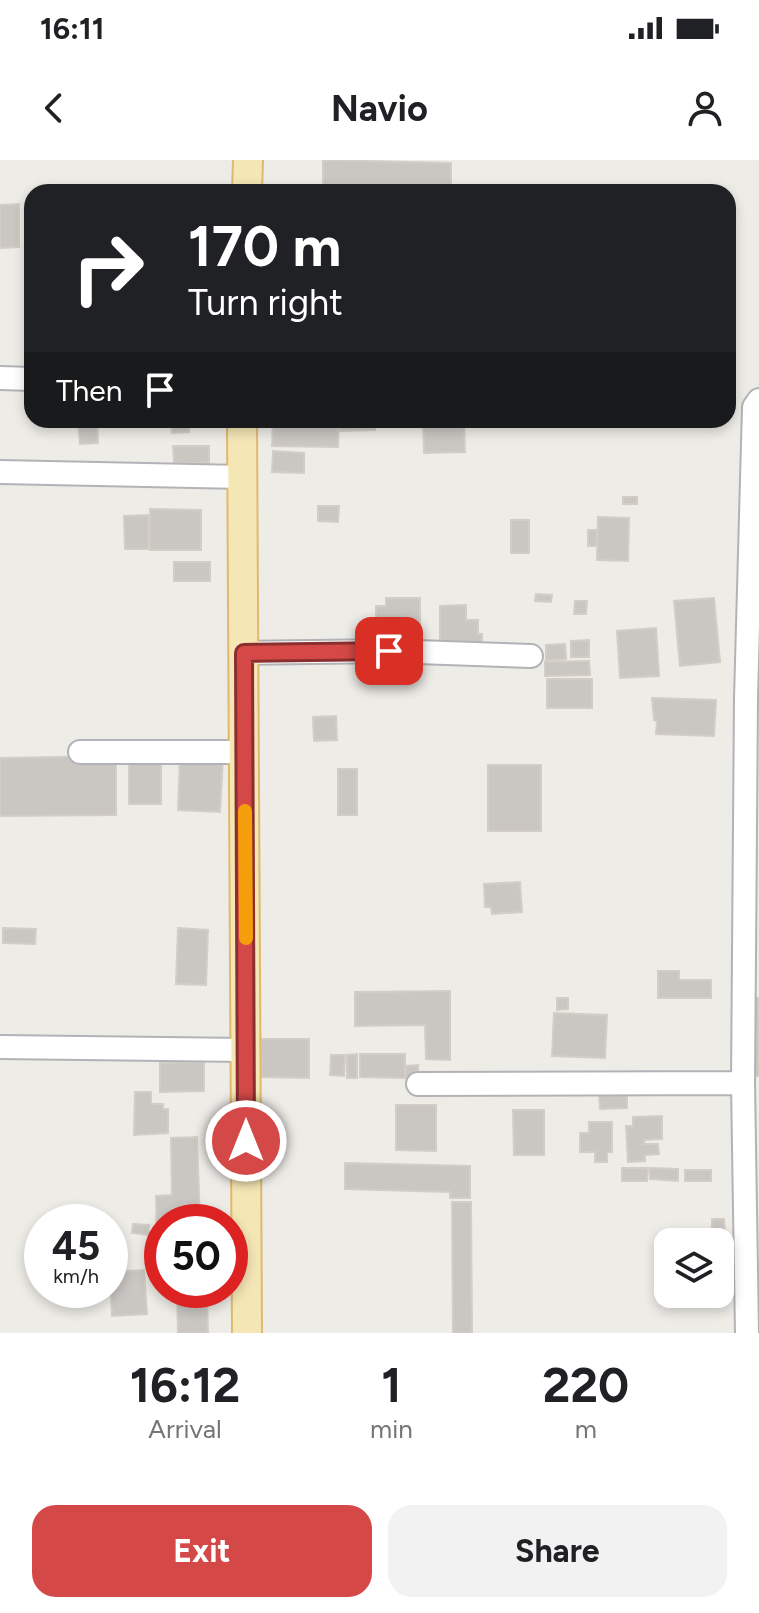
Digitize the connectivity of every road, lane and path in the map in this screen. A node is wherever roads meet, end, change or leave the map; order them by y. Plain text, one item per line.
1 (248, 160) edge
2 (247, 184) edge
3 (0, 378) edge
4 (24, 379) edge
5 (759, 400) edge
6 (242, 428) edge
7 (0, 472) edge
8 (242, 477) junction
9 (244, 653) junction
10 (531, 656) dead end
11 (753, 698) edge
12 (80, 752) dead end
13 (245, 752) junction
14 (0, 1047) edge
15 (245, 1050) junction
16 (743, 1083) junction
17 (418, 1084) dead end
18 (247, 1333) edge
19 (747, 1333) edge

1 - 2 main road
3 - 4 street
5 - 11 street
6 - 8 main road
7 - 8 street
8 - 9 main road
9 - 10 street
9 - 13 main road
11 - 16 street
12 - 13 street
13 - 15 main road
14 - 15 street
15 - 18 main road
16 - 17 street
16 - 19 street

